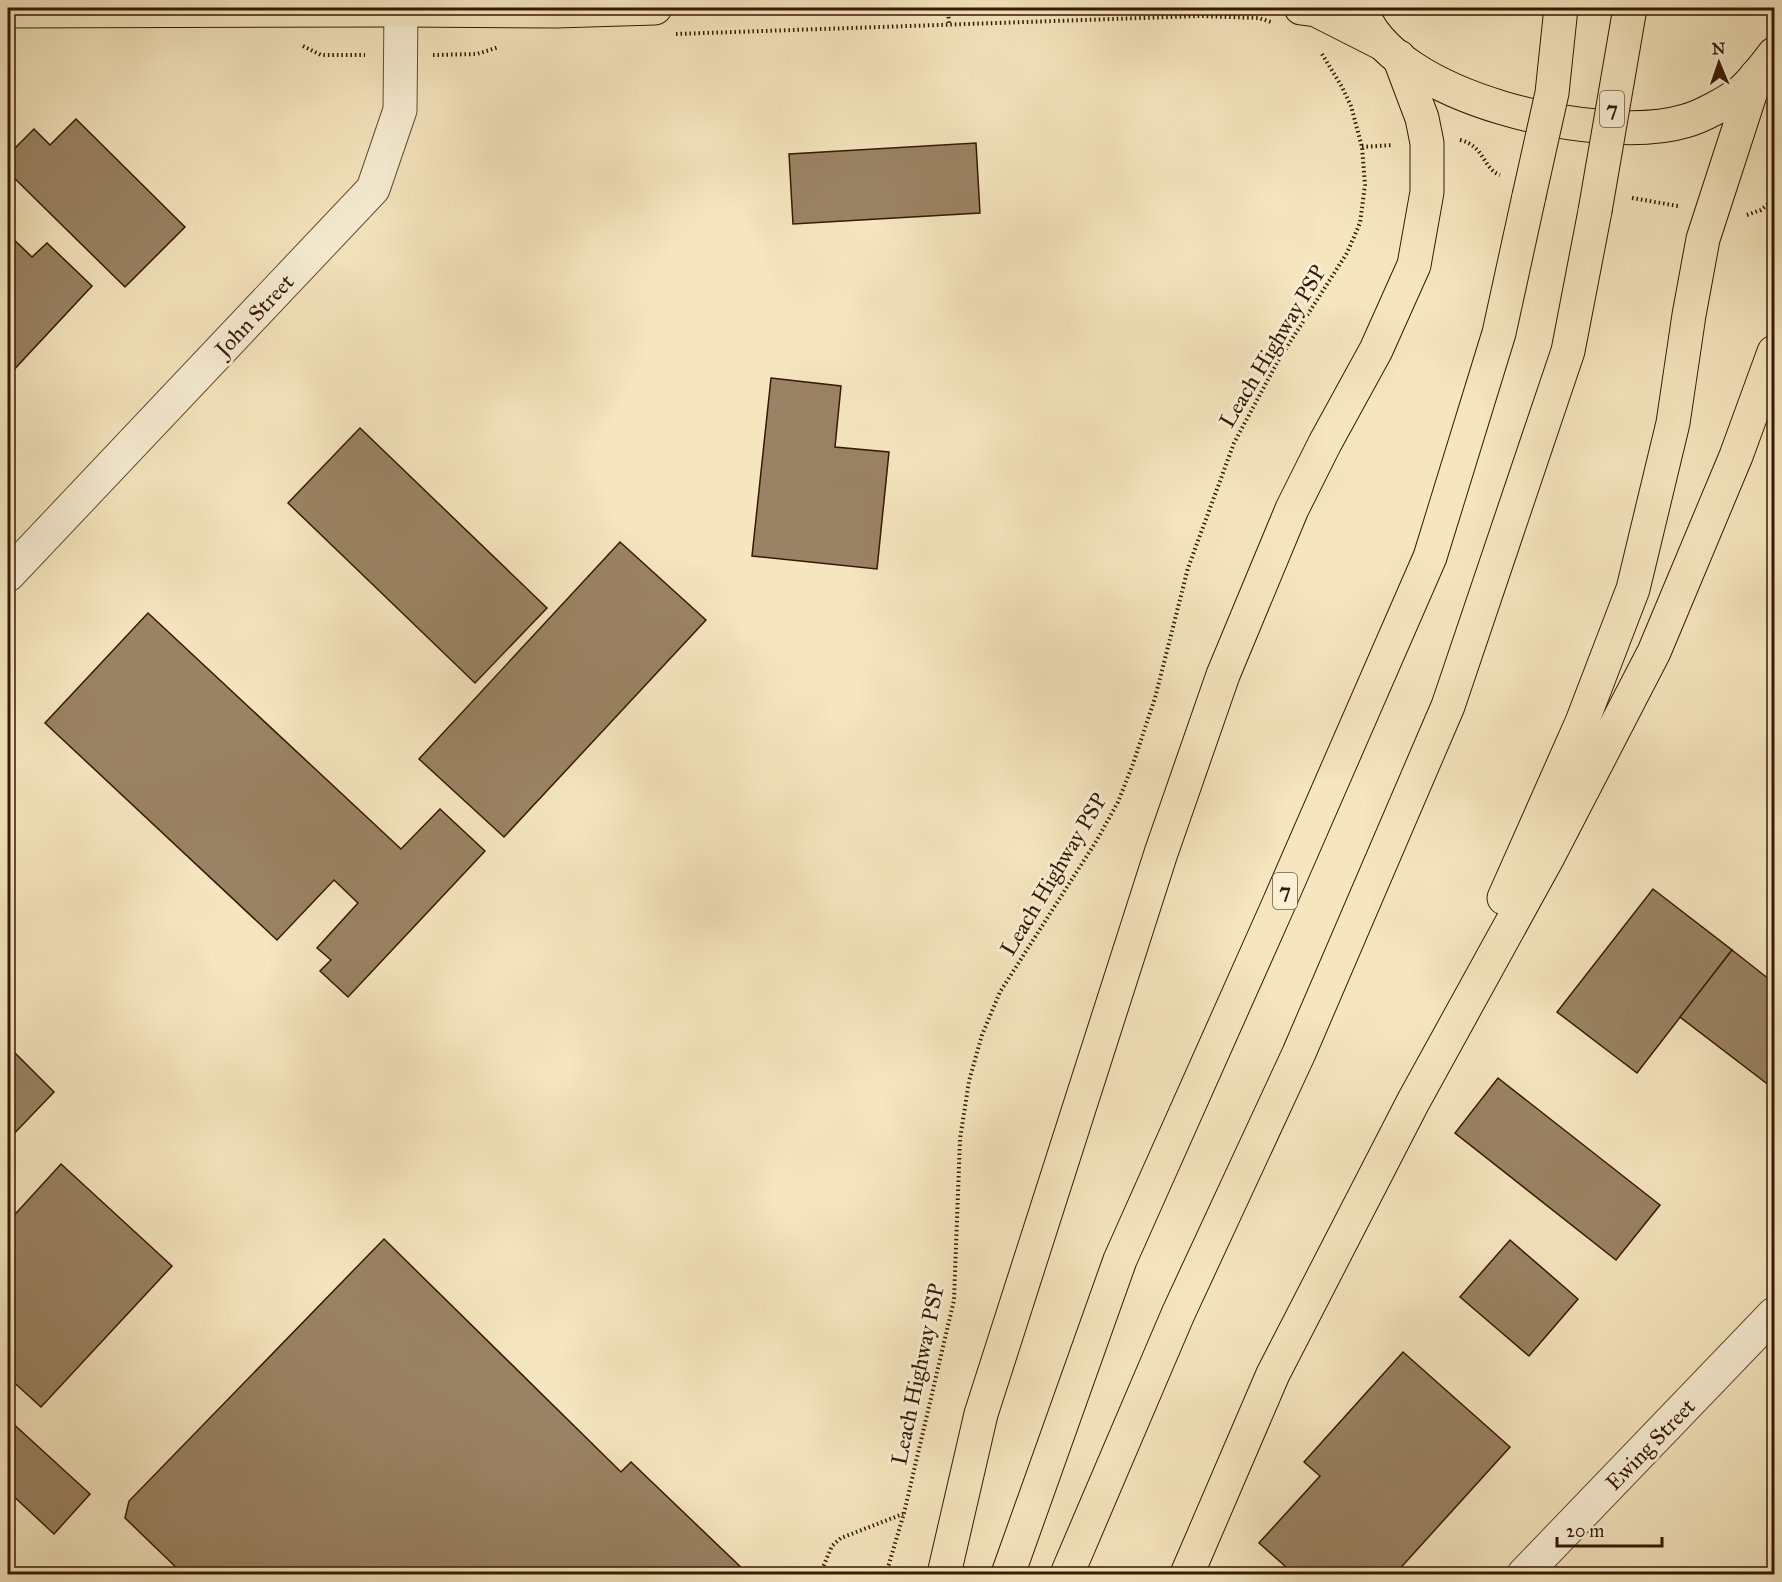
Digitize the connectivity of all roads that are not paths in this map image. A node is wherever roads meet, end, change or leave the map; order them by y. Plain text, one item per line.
1 (655, 8) edge
2 (1361, 8) edge
3 (1561, 8) edge
4 (1630, 8) edge
5 (401, 9) edge
6 (8, 11) edge
7 (1288, 15) edge
8 (1390, 50) junction
9 (1766, 67) edge
10 (1774, 352) edge
11 (8, 575) edge
12 (1413, 1102) junction
13 (1774, 1314) edge
14 (944, 1575) edge
15 (1008, 1575) edge
16 (1067, 1575) edge
17 (1187, 1575) edge
18 (1524, 1575) edge

1 - 5 main road
2 - 8 main road
3 - 15 main road, 7, bridge
4 - 16 main road, 7, bridge
5 - 6 main road
5 - 11 street, John Street
7 - 8 main road
8 - 9 main road
8 - 14 main road
9 - 12 main road
10 - 12 main road
12 - 17 main road
13 - 18 street, Ewing Street

